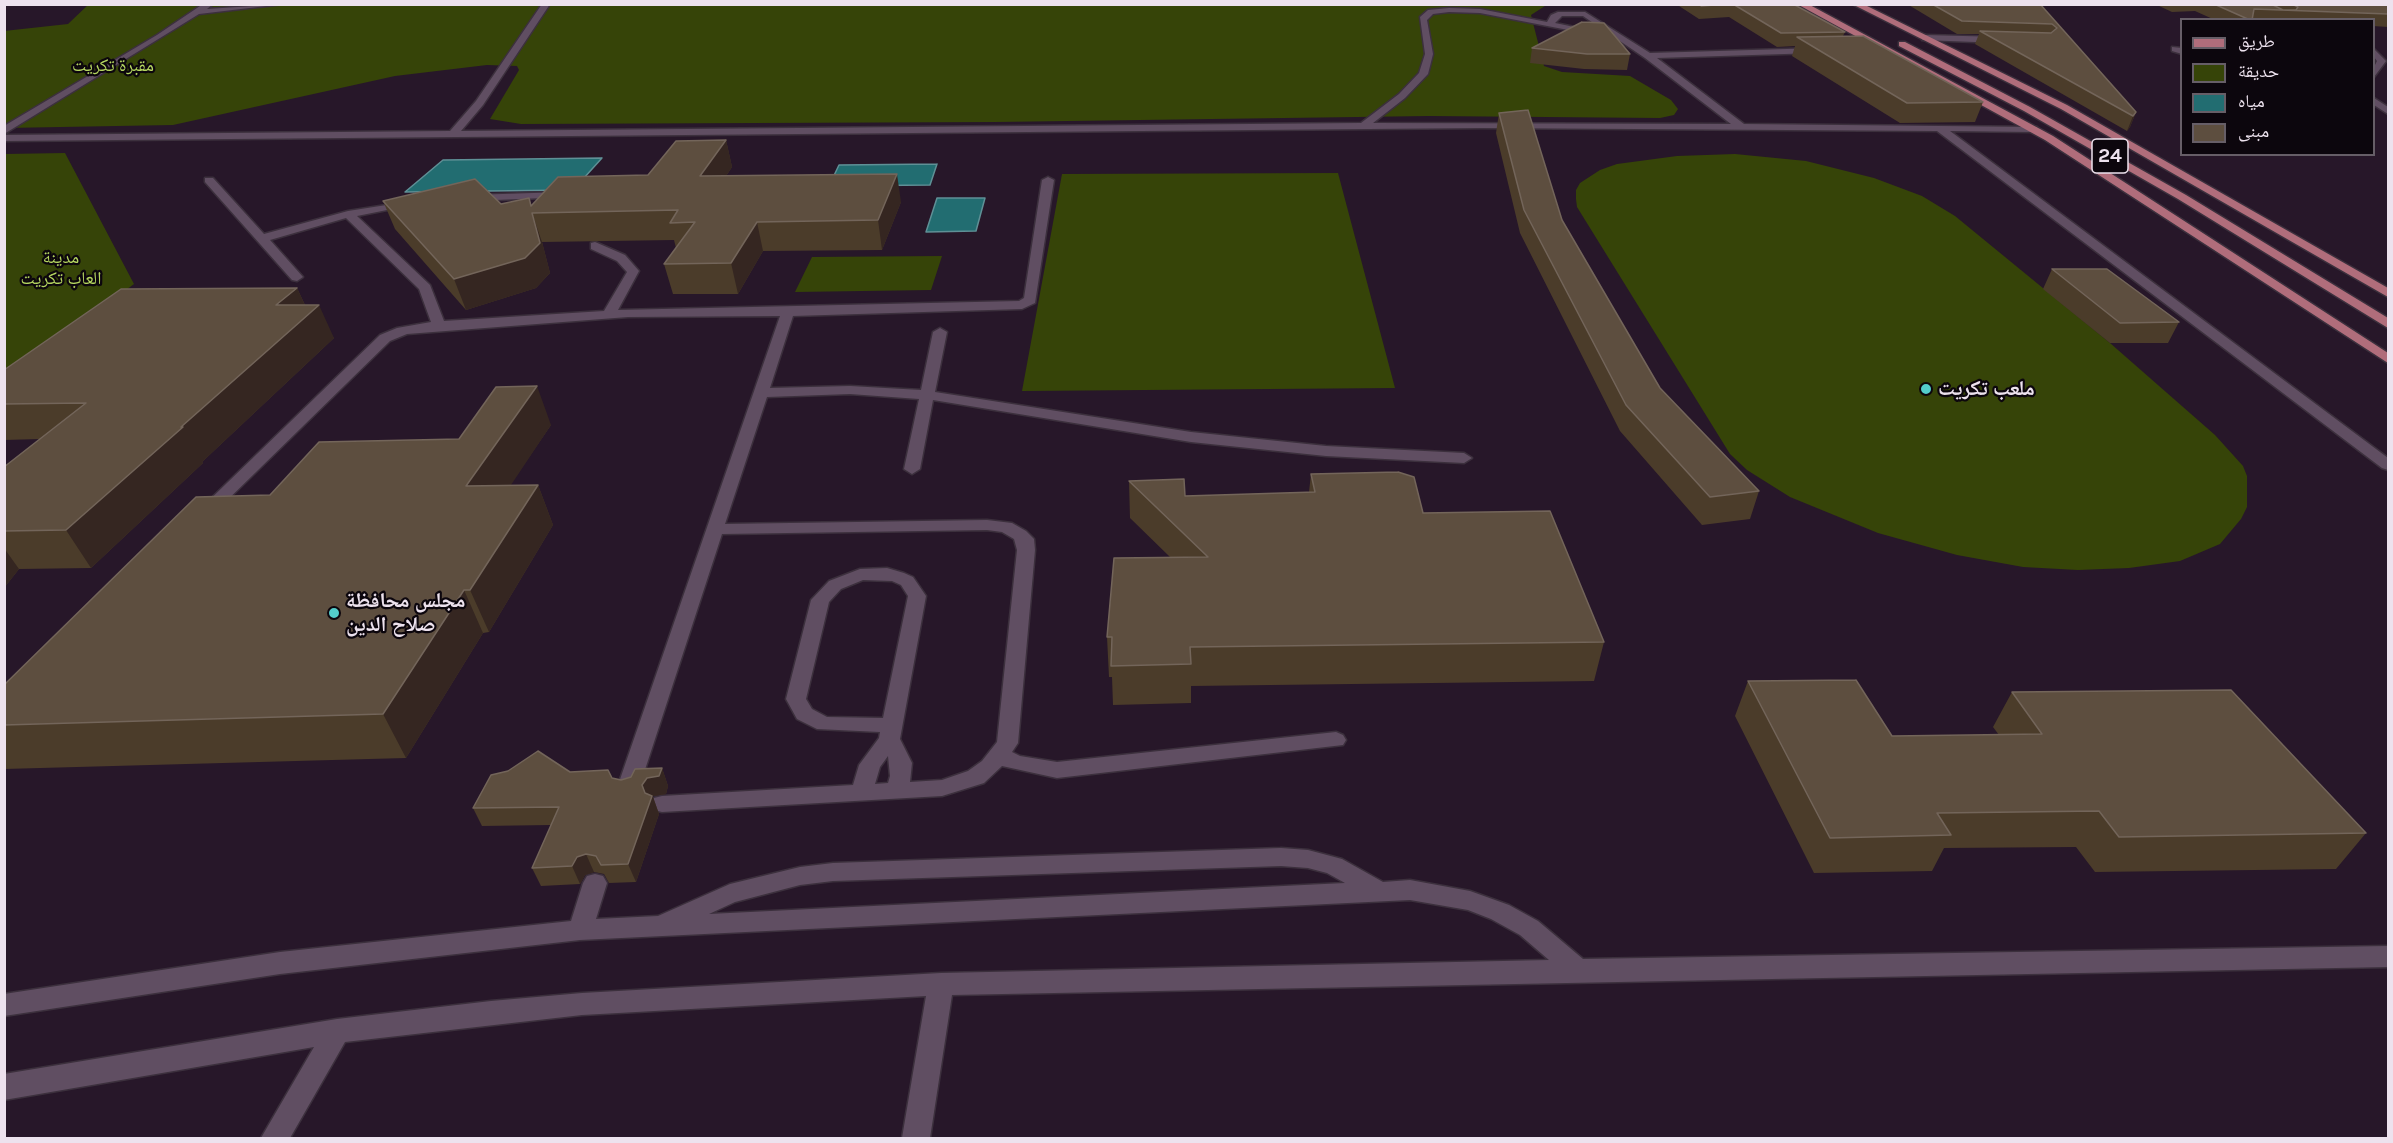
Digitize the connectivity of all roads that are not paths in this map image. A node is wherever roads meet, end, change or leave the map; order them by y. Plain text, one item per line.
1 (209, 4) edge
2 (279, 4) edge
3 (546, 4) edge
4 (1801, 4) edge
5 (1823, 4) edge
6 (1856, 4) edge
7 (198, 12) junction
8 (1859, 22) dead end
9 (1551, 23) junction
10 (1612, 34) junction
11 (1925, 38) junction
12 (1896, 40) dead end
13 (2013, 40) edge
14 (1886, 48) junction
15 (1863, 49) edge
16 (1827, 50) edge
17 (2375, 54) edge
18 (1648, 56) junction
19 (2375, 71) edge
20 (2375, 102) edge
21 (2388, 111) edge
22 (1363, 126) junction
23 (1743, 128) junction
24 (1940, 129) junction
25 (2033, 129) junction
26 (4, 130) edge
27 (454, 134) junction
28 (4, 138) edge
29 (209, 180) dead end
30 (1048, 180) dead end
31 (574, 195) edge
32 (454, 199) edge
33 (423, 201) edge
34 (348, 214) junction
35 (262, 238) junction
36 (595, 246) dead end
37 (297, 276) dead end
38 (2388, 293) edge
39 (788, 312) junction
40 (609, 314) junction
41 (2388, 324) edge
42 (439, 326) junction
43 (940, 332) dead end
44 (2388, 359) edge
45 (760, 393) junction
46 (927, 395) junction
47 (1464, 459) dead end
48 (2388, 465) edge
49 (912, 469) dead end
50 (191, 526) edge
51 (715, 529) junction
52 (891, 732) junction
53 (1336, 740) dead end
54 (1000, 756) junction
55 (628, 788) edge
56 (896, 791) junction
57 (862, 792) junction
58 (662, 804) dead end
59 (595, 883) dead end
60 (1379, 891) junction
61 (661, 925) junction
62 (580, 930) junction
63 (2388, 957) edge
64 (1578, 970) junction
65 (941, 984) junction
66 (4, 1005) edge
67 (336, 1031) junction
68 (4, 1087) edge
69 (275, 1138) edge
70 (916, 1138) edge

1 - 7 street
2 - 7 street
3 - 27 street
4 - 14 main road
5 - 8 main road
6 - 11 main road
7 - 26 street
9 - 10 street
9 - 10 street
9 - 22 street
10 - 18 street
11 - 13 street
11 - 38 main road
12 - 41 main road, 24
14 - 15 street
14 - 25 main road
16 - 18 street
17 - 19 street
18 - 23 street
20 - 21 street
22 - 23 street
22 - 27 street
23 - 24 street
24 - 25 street
24 - 48 street
25 - 44 main road
27 - 28 street
29 - 35 street
30 - 39 street
31 - 32 street
33 - 34 street
34 - 35 street
34 - 42 street
35 - 37 street
36 - 40 street
39 - 40 street
39 - 45 street
40 - 42 street
42 - 50 street
43 - 46 street
45 - 46 street
45 - 51 street
46 - 47 street
46 - 49 street
51 - 54 street
51 - 55 street
52 - 52 street
52 - 56 street
52 - 57 street
53 - 54 street
54 - 56 street
56 - 57 street
57 - 58 street
59 - 62 street
60 - 61 street
60 - 61 street
60 - 64 street
61 - 62 street
62 - 66 street
63 - 64 street
64 - 65 street
65 - 67 street
65 - 70 street
67 - 68 street
67 - 69 street

